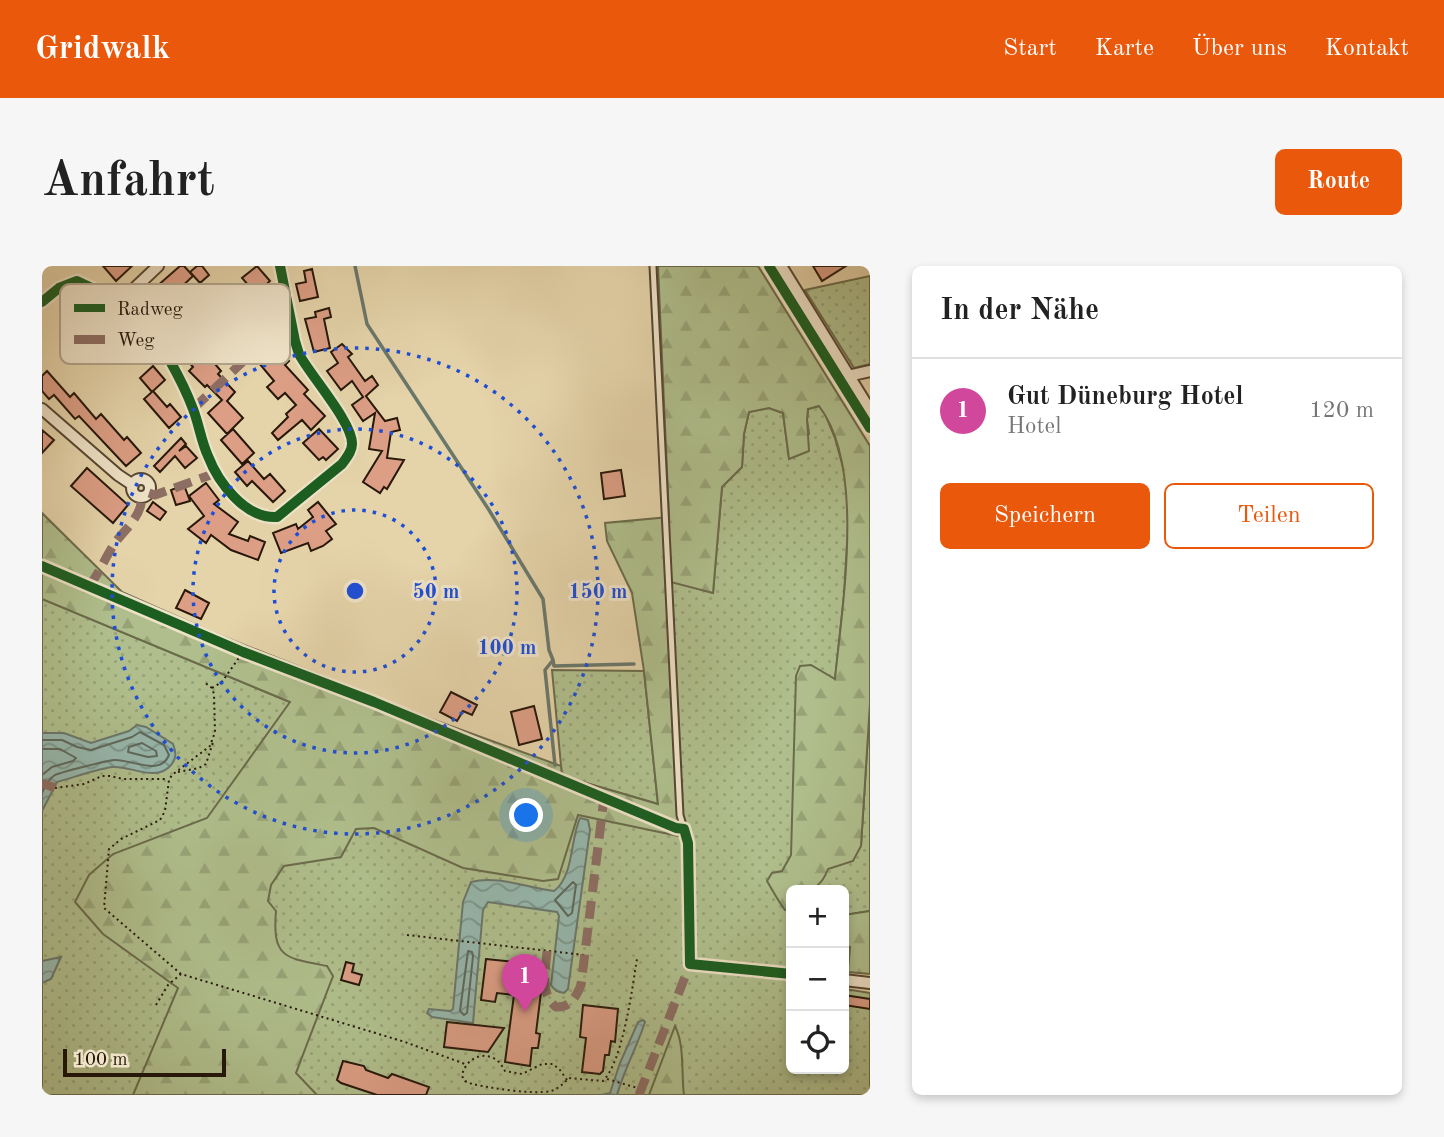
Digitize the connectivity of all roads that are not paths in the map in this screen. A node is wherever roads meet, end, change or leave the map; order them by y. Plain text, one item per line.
1 (158, 266) edge
2 (280, 266) edge
3 (653, 266) edge
4 (780, 266) edge
5 (139, 284) edge
6 (284, 284) edge
7 (60, 288) edge
8 (42, 302) edge
9 (290, 316) edge
10 (171, 364) edge
11 (870, 371) edge
12 (848, 376) junction
13 (42, 409) edge
14 (870, 412) edge
15 (133, 485) dead end
16 (690, 964) joint
17 (786, 974) edge
18 (849, 981) edge
19 (870, 983) edge

1 - 5 street
2 - 6 street
3 - 16 lane
4 - 12 street
7 - 8 street
9 - 10 street
11 - 12 street
12 - 14 street
13 - 15 street
16 - 17 street
18 - 19 street

